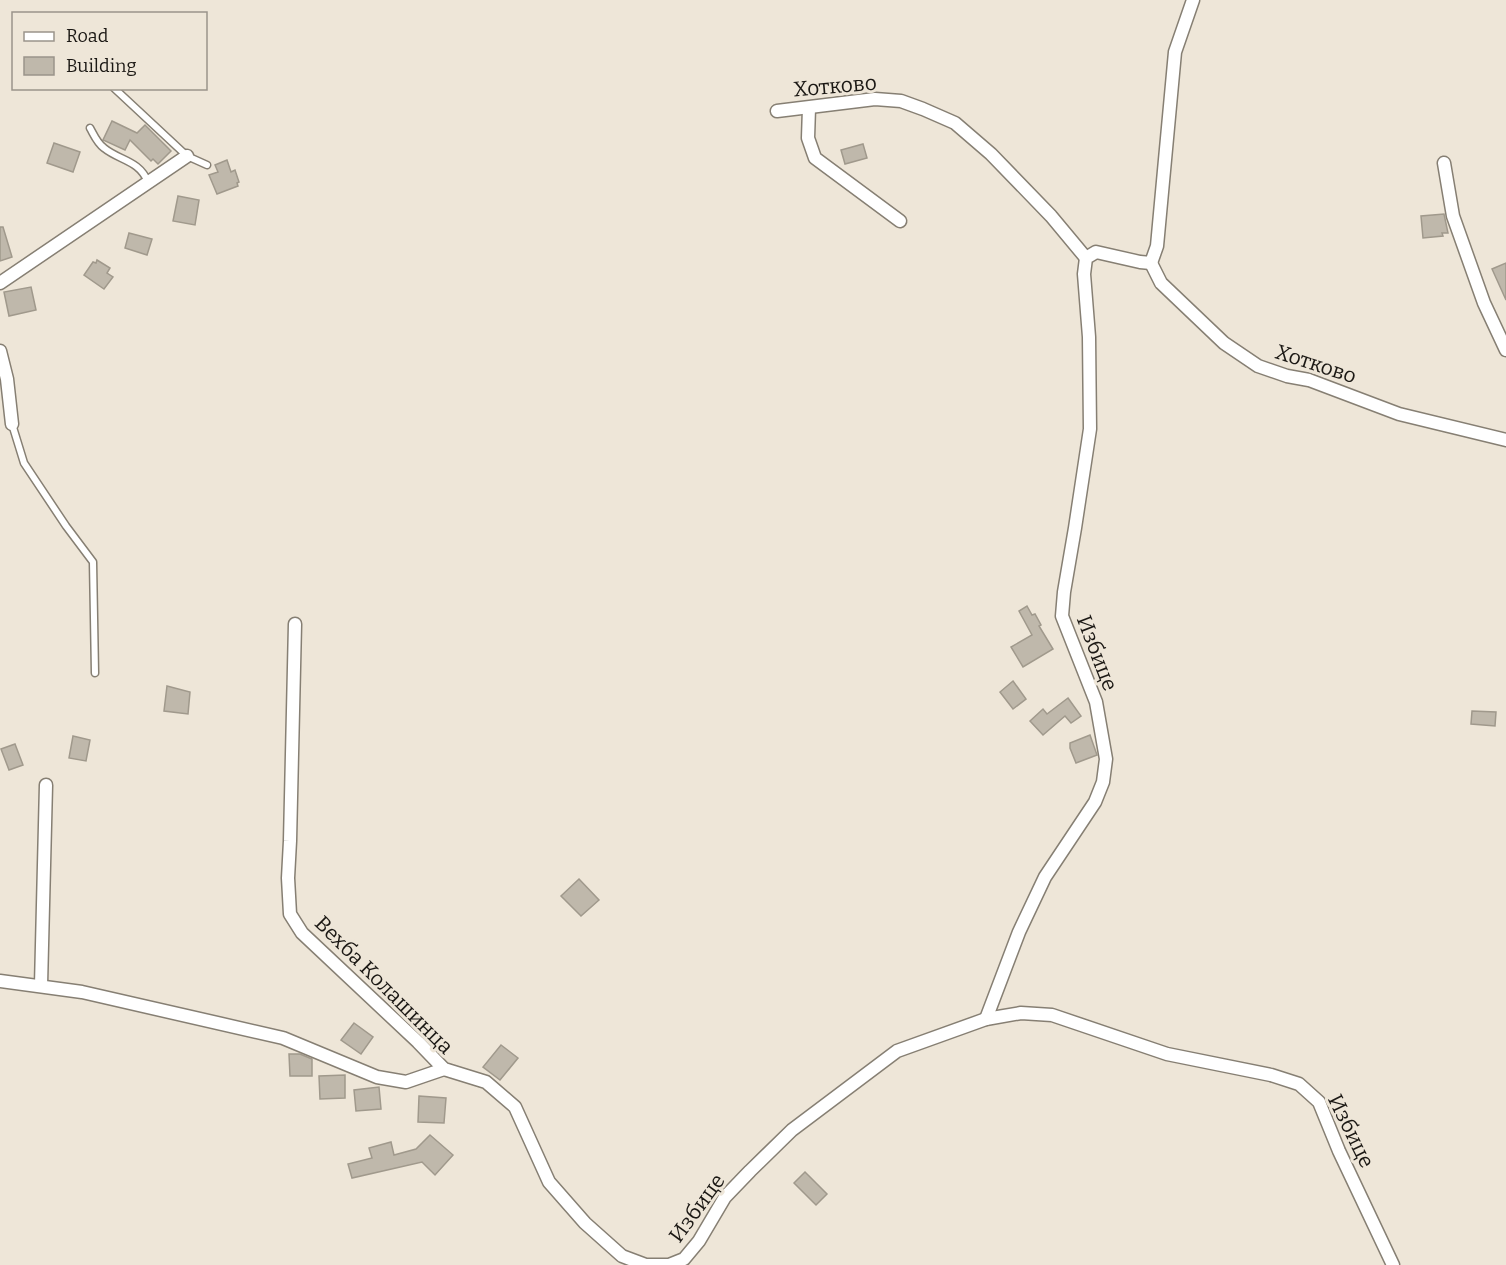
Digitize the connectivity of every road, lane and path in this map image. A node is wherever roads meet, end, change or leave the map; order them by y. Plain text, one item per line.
1 (1193, 0) edge
2 (116, 90) edge
3 (809, 108) junction
4 (777, 111) dead end
5 (90, 129) dead end
6 (187, 156) junction
7 (1444, 163) dead end
8 (207, 165) dead end
9 (148, 183) junction
10 (900, 221) dead end
11 (1086, 258) junction
12 (1151, 263) junction
13 (0, 284) edge
14 (1506, 350) edge
15 (0, 351) edge
16 (12, 424) joint
17 (1506, 440) edge
18 (294, 624) dead end
19 (95, 674) dead end
20 (46, 784) dead end
21 (0, 981) edge
22 (41, 986) junction
23 (986, 1019) junction
24 (444, 1069) junction
25 (1393, 1265) edge

1 - 12 street
2 - 6 lane
3 - 4 street, Хотково
3 - 10 street
3 - 11 street, Хотково
5 - 9 lane
6 - 8 lane
6 - 9 street
7 - 14 street
9 - 13 street
11 - 12 street
11 - 23 street, Избице
12 - 17 street, Хотково
15 - 16 street
16 - 19 lane
18 - 24 street, Вехба Колашинца
20 - 22 street
21 - 22 street, Вехба Колашинца
22 - 24 street, Вехба Колашинца
23 - 24 street, Избице
23 - 25 street, Избице

